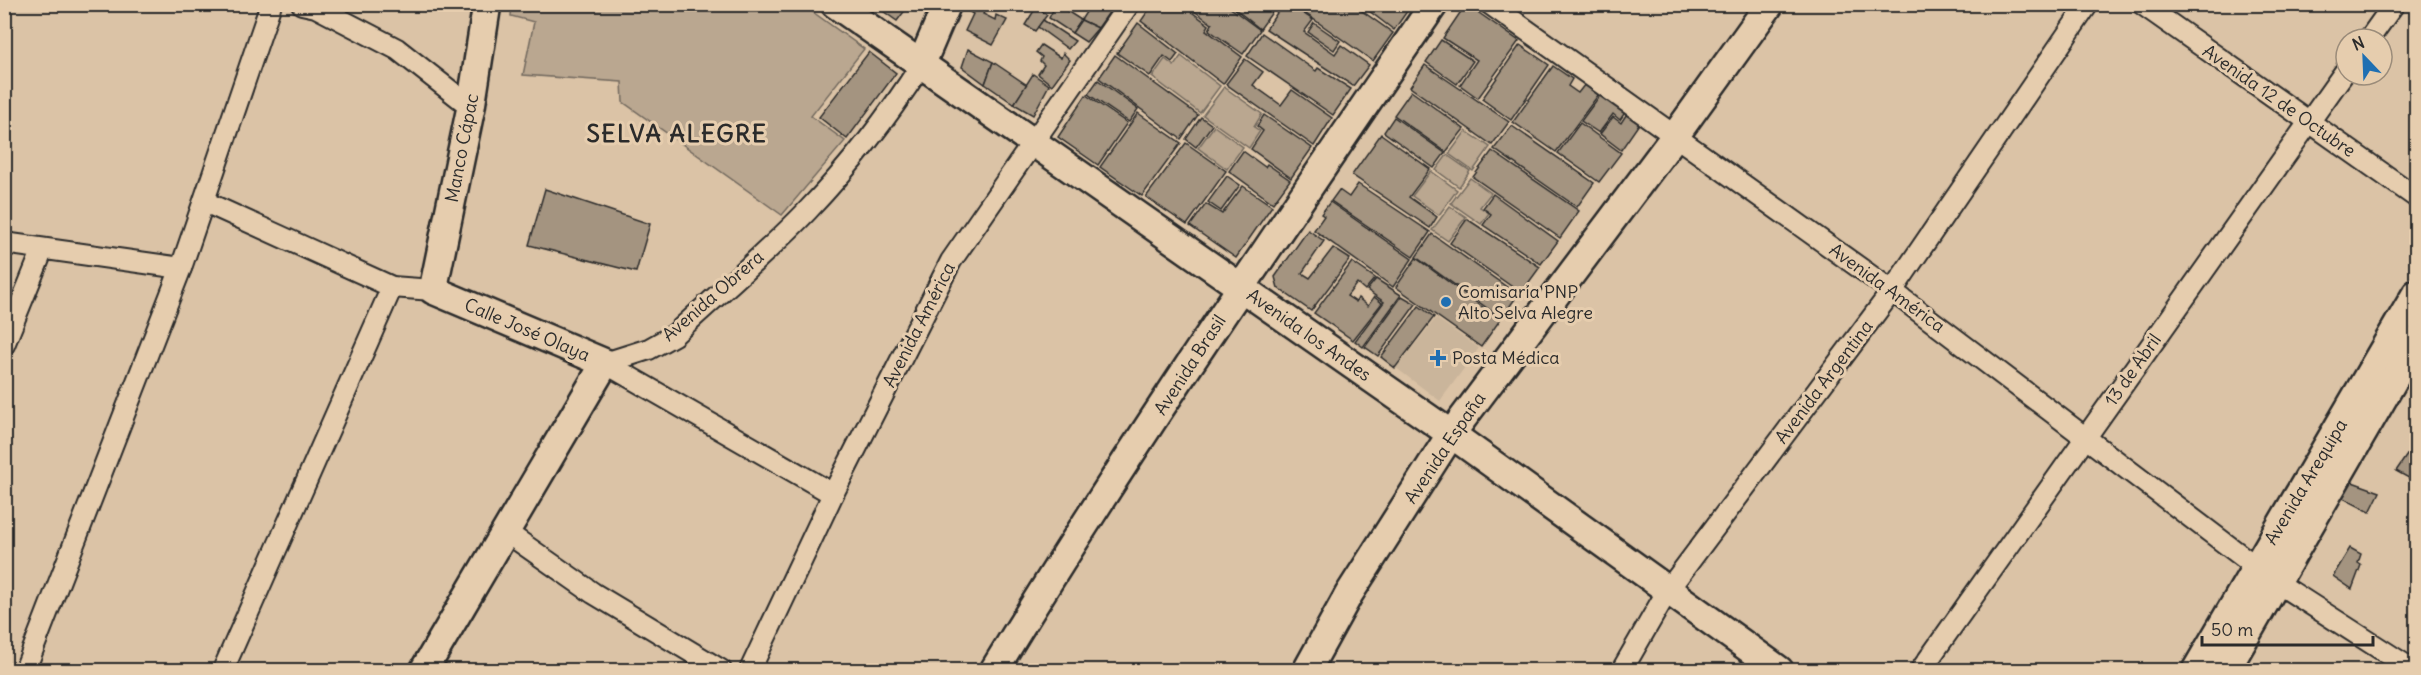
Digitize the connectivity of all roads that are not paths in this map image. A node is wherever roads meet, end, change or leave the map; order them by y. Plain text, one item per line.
1 (271, 4) edge
2 (302, 4) edge
3 (487, 4) edge
4 (835, 4) edge
5 (947, 4) edge
6 (1130, 4) edge
7 (1434, 4) edge
8 (1490, 4) edge
9 (1770, 4) edge
10 (2088, 4) edge
11 (2142, 4) edge
12 (2394, 4) edge
13 (2378, 27) edge
14 (921, 65) junction
15 (2334, 87) edge
16 (471, 107) junction
17 (2309, 122) junction
18 (1675, 136) junction
19 (1032, 142) junction
20 (2416, 197) edge
21 (205, 202) junction
22 (4, 243) edge
23 (44, 249) junction
24 (181, 268) junction
25 (392, 287) junction
26 (1241, 288) junction
27 (433, 290) junction
28 (1892, 291) junction
29 (2416, 294) edge
30 (2416, 341) edge
31 (4, 345) edge
32 (605, 363) junction
33 (1451, 434) junction
34 (2085, 437) junction
35 (834, 494) junction
36 (506, 532) junction
37 (2266, 574) junction
38 (1668, 590) junction
39 (26, 670) edge
40 (223, 670) edge
41 (423, 670) edge
42 (721, 670) edge
43 (750, 670) edge
44 (994, 670) edge
45 (1308, 670) edge
46 (1622, 670) edge
47 (1779, 670) edge
48 (1921, 670) edge
49 (2196, 670) edge
50 (2226, 670) edge
51 (2413, 670) edge

1 - 21 street
2 - 16 street
3 - 16 street, Manco Cápac
4 - 14 street, Avenida los Andes
5 - 14 street, Avenida Obrera
6 - 19 street, Avenida América
7 - 26 street, Avenida Brasil
8 - 18 street, Avenida América
9 - 18 street, Avenida España
10 - 28 street, Avenida Argentina
11 - 17 street, Avenida 12 de Octubre
12 - 13 street
14 - 19 street, Avenida los Andes
14 - 32 street, Avenida Obrera
15 - 17 street, 13 de Abril
16 - 27 street, Manco Cápac
17 - 20 street, Avenida 12 de Octubre
17 - 34 street, 13 de Abril
18 - 28 street, Avenida América
18 - 33 street, Avenida España
19 - 26 street, Avenida los Andes
19 - 35 street, Avenida América
21 - 24 street
21 - 25 street, Calle José Olaya
22 - 23 street
23 - 24 street
23 - 31 street
24 - 39 street
25 - 27 street, Calle José Olaya
25 - 40 street
26 - 33 street, Avenida los Andes
26 - 44 street, Avenida Brasil
27 - 32 street, Calle José Olaya
28 - 34 street, Avenida América
28 - 38 street, Avenida Argentina
29 - 37 street, Avenida Arequipa
30 - 37 street, Avenida Arequipa
32 - 35 street, Calle José Olaya
32 - 36 street
33 - 38 street, Avenida los Andes
33 - 45 street, Avenida España
34 - 37 street, Avenida América
34 - 48 street, 13 de Abril
35 - 43 street, Avenida América
36 - 41 street
36 - 42 street
37 - 49 street, Avenida Arequipa
37 - 50 street, Avenida Arequipa
37 - 51 street, Avenida América
38 - 46 street, Avenida Argentina
38 - 47 street, Avenida los Andes

